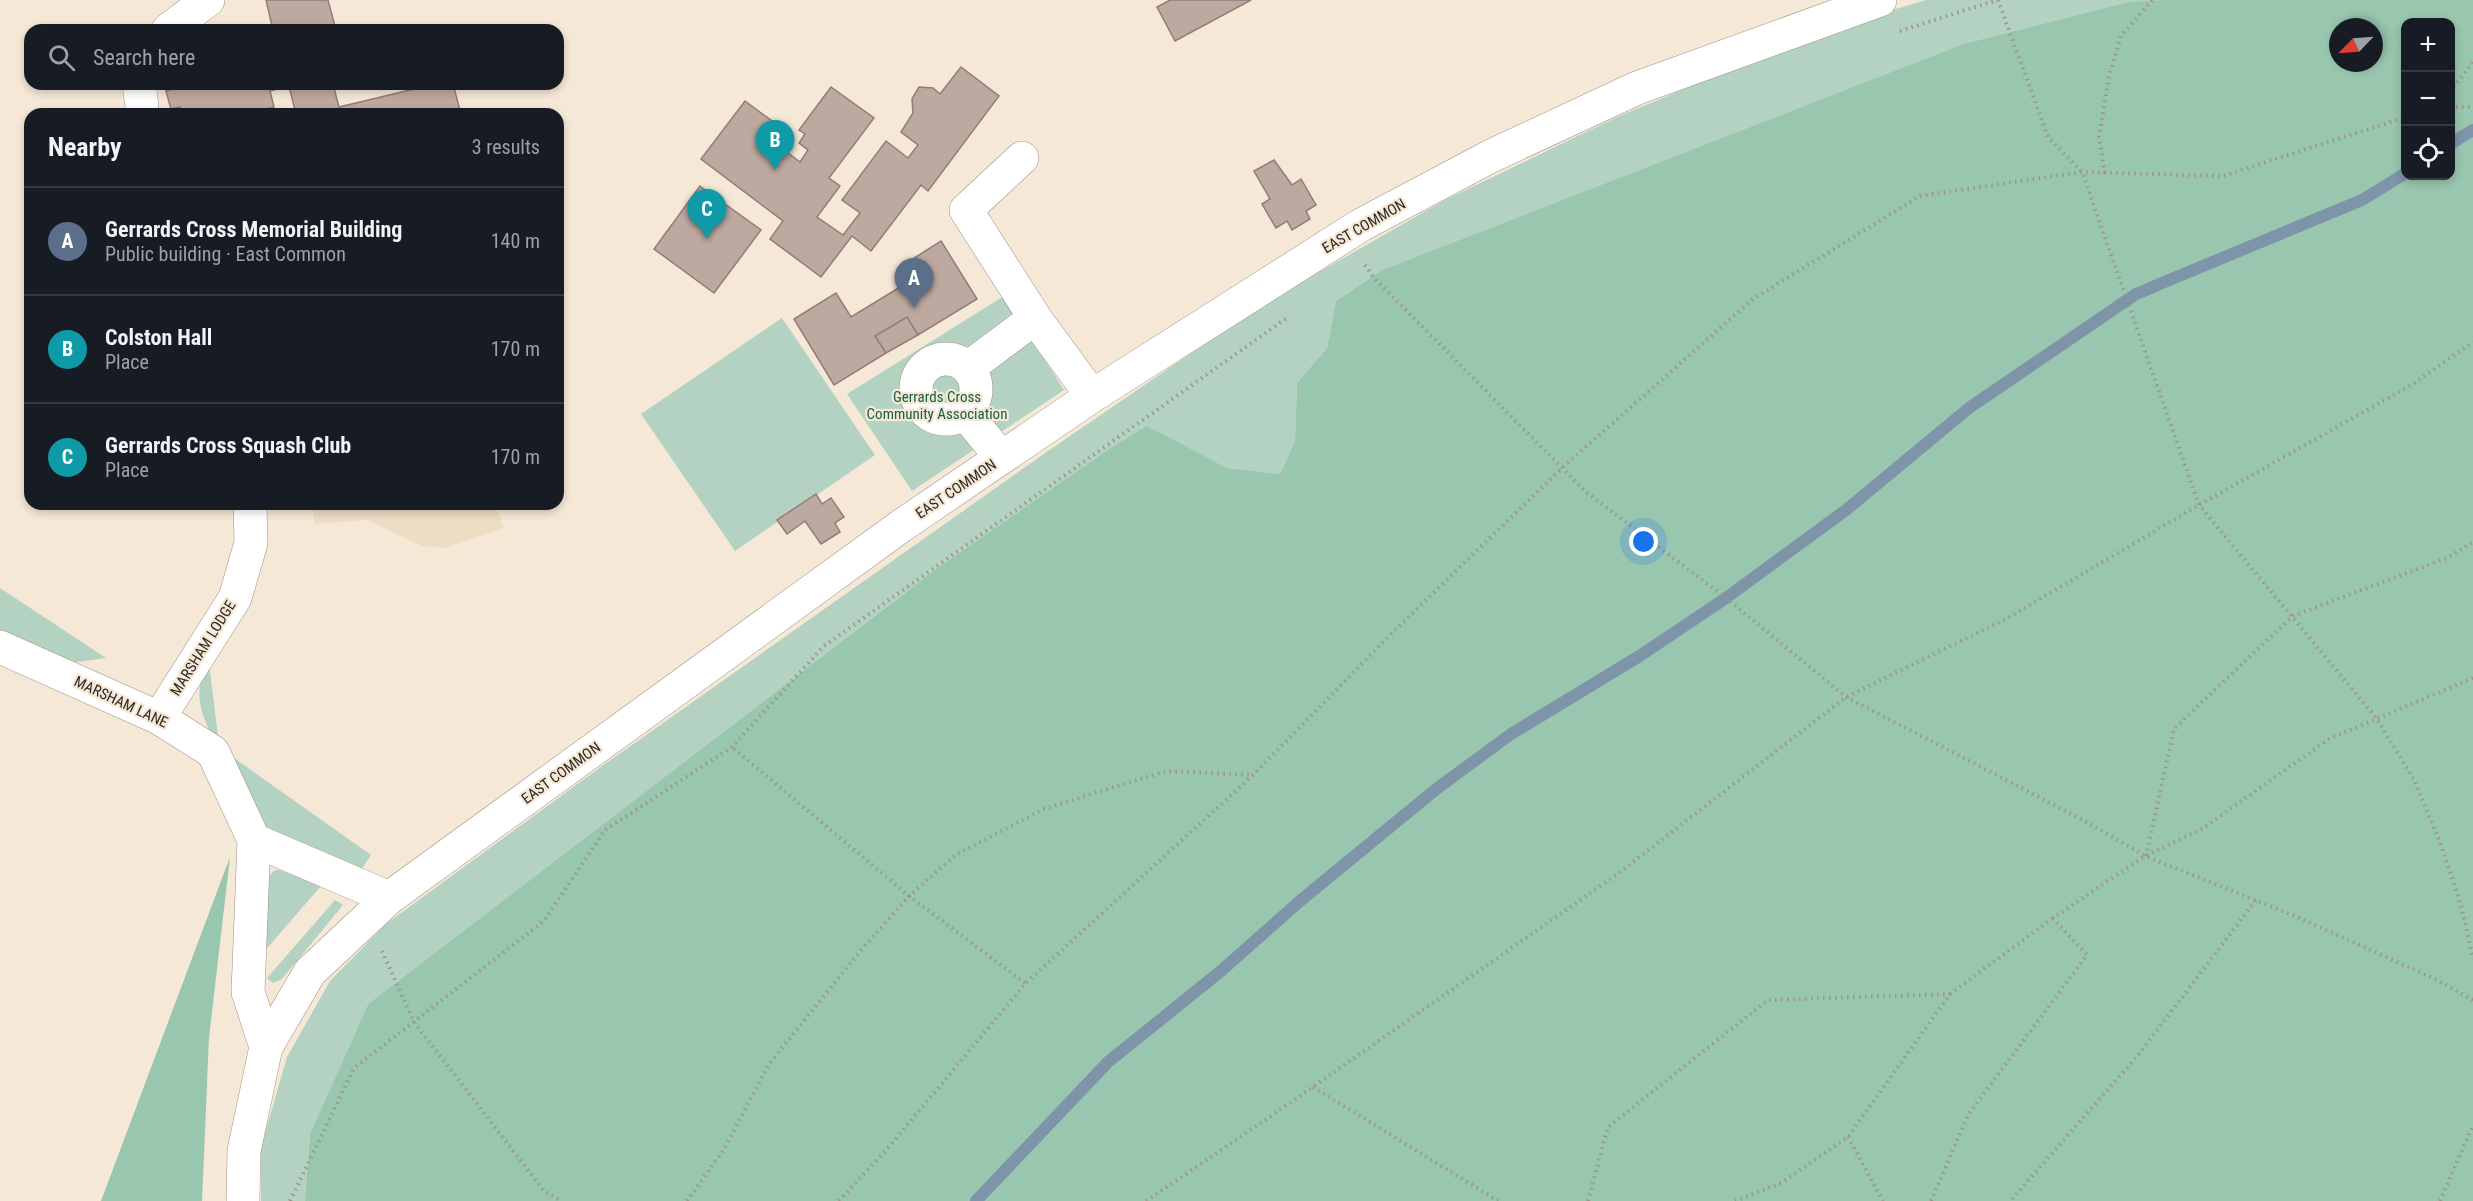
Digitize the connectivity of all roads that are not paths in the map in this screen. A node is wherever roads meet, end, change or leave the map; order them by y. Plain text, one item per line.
1 (208, 0) edge
2 (1880, 0) edge
3 (176, 24) edge
4 (1022, 158) dead end
5 (1035, 318) junction
6 (968, 368) junction
7 (1092, 396) junction
8 (965, 413) junction
9 (1001, 458) junction
10 (250, 510) edge
11 (0, 647) edge
12 (159, 718) junction
13 (254, 840) junction
14 (378, 908) junction
15 (267, 1047) junction
16 (243, 1201) edge

1 - 3 street
2 - 7 street, EAST COMMON
4 - 5 street
5 - 6 street
5 - 7 street
6 - 8 street
6 - 8 street
7 - 9 street, EAST COMMON
8 - 9 street
9 - 14 street, EAST COMMON
10 - 12 street, MARSHAM LODGE
11 - 12 street, MARSHAM LANE
12 - 13 street, MARSHAM LANE
13 - 14 street
13 - 15 street
14 - 15 street, EAST COMMON
15 - 16 street, EAST COMMON

